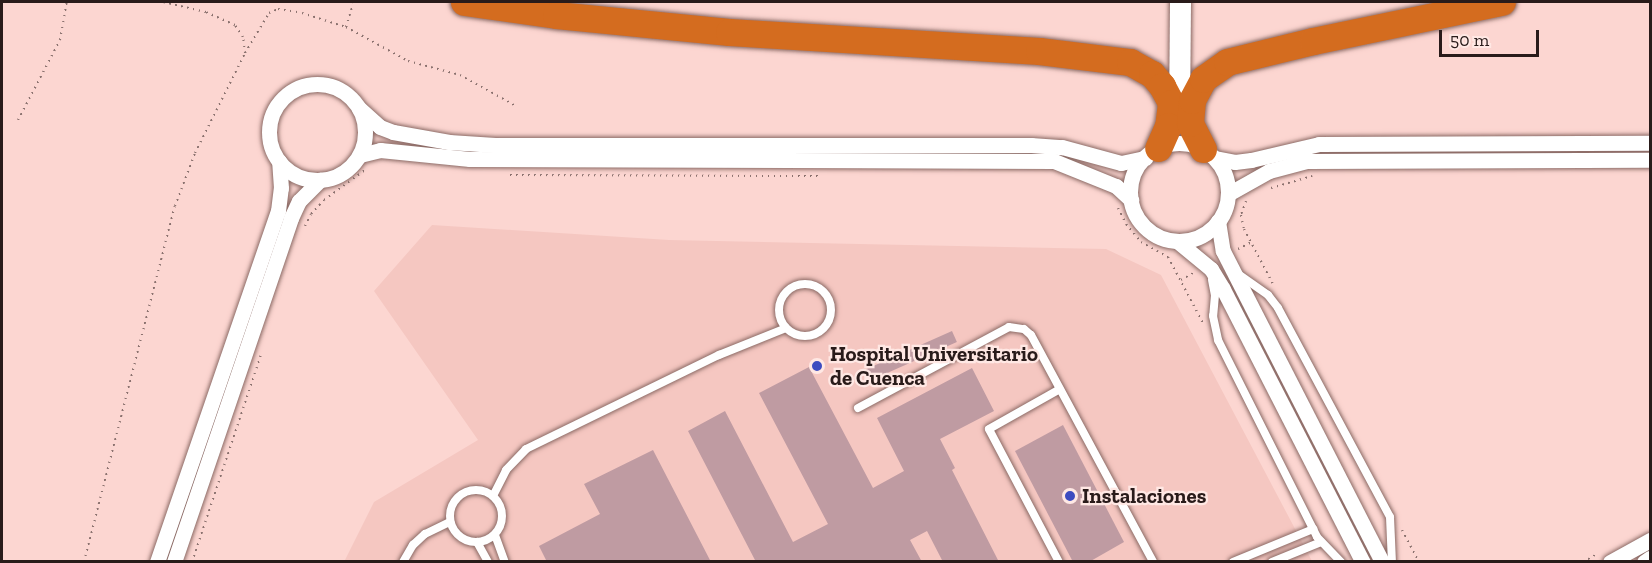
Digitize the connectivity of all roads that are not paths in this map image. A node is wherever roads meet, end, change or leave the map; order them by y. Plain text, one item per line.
1 (464, 2) edge
2 (1180, 2) edge
3 (1502, 2) edge
4 (359, 108) junction
5 (1650, 143) edge
6 (1181, 150) junction
7 (1650, 160) edge
8 (279, 161) junction
9 (365, 161) junction
10 (320, 180) junction
11 (1228, 194) junction
12 (1131, 200) junction
13 (1218, 221) junction
14 (1178, 241) junction
15 (1229, 264) junction
16 (1211, 269) junction
17 (786, 328) junction
18 (1060, 389) junction
19 (858, 408) dead end
20 (493, 496) junction
21 (450, 522) junction
22 (1313, 530) junction
23 (495, 535) junction
24 (1650, 540) edge
25 (1321, 542) junction
26 (477, 543) junction
27 (1650, 558) edge
28 (157, 561) edge
29 (174, 561) edge
30 (404, 561) edge
31 (488, 561) edge
32 (505, 561) edge
33 (1059, 561) edge
34 (1153, 561) edge
35 (1233, 561) edge
36 (1272, 561) edge
37 (1341, 561) edge
38 (1363, 561) edge
39 (1382, 561) edge
40 (1392, 561) edge
41 (1610, 561) edge
42 (1644, 561) edge

1 - 6 highway
2 - 6 street
3 - 6 highway
4 - 6 street
4 - 8 street
4 - 9 street
5 - 6 street
6 - 11 street
6 - 12 street
7 - 11 street
8 - 10 street
8 - 28 street
9 - 10 street
9 - 12 street
10 - 29 street
11 - 13 street
12 - 14 street
13 - 14 street
13 - 15 street
14 - 16 street
15 - 39 street
15 - 40 lane
16 - 22 lane
16 - 38 street
17 - 17 lane
17 - 20 lane
18 - 19 lane
18 - 33 lane
18 - 34 lane
20 - 21 lane
20 - 23 lane
21 - 26 lane
21 - 30 lane
22 - 25 lane
22 - 35 lane
23 - 26 lane
23 - 32 lane
24 - 41 street
25 - 36 lane
25 - 37 lane
26 - 31 lane
27 - 42 street

